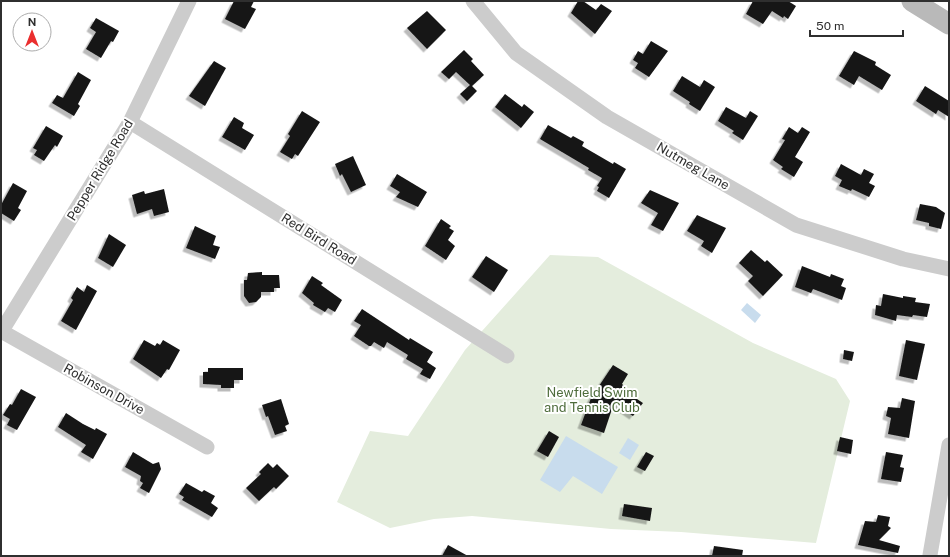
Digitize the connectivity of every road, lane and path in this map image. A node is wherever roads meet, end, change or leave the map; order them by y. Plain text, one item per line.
1 (189, 1) edge
2 (473, 1) edge
3 (912, 1) edge
4 (949, 24) edge
5 (130, 122) junction
6 (949, 269) edge
7 (1, 332) edge
8 (507, 356) dead end
9 (949, 445) edge
10 (207, 447) dead end
11 (930, 555) edge

1 - 5 street, Pepper Ridge Road
2 - 6 street, Nutmeg Lane
3 - 4 street
5 - 7 street, Pepper Ridge Road
5 - 8 street, Red Bird Road
7 - 10 street, Robinson Drive
9 - 11 street

